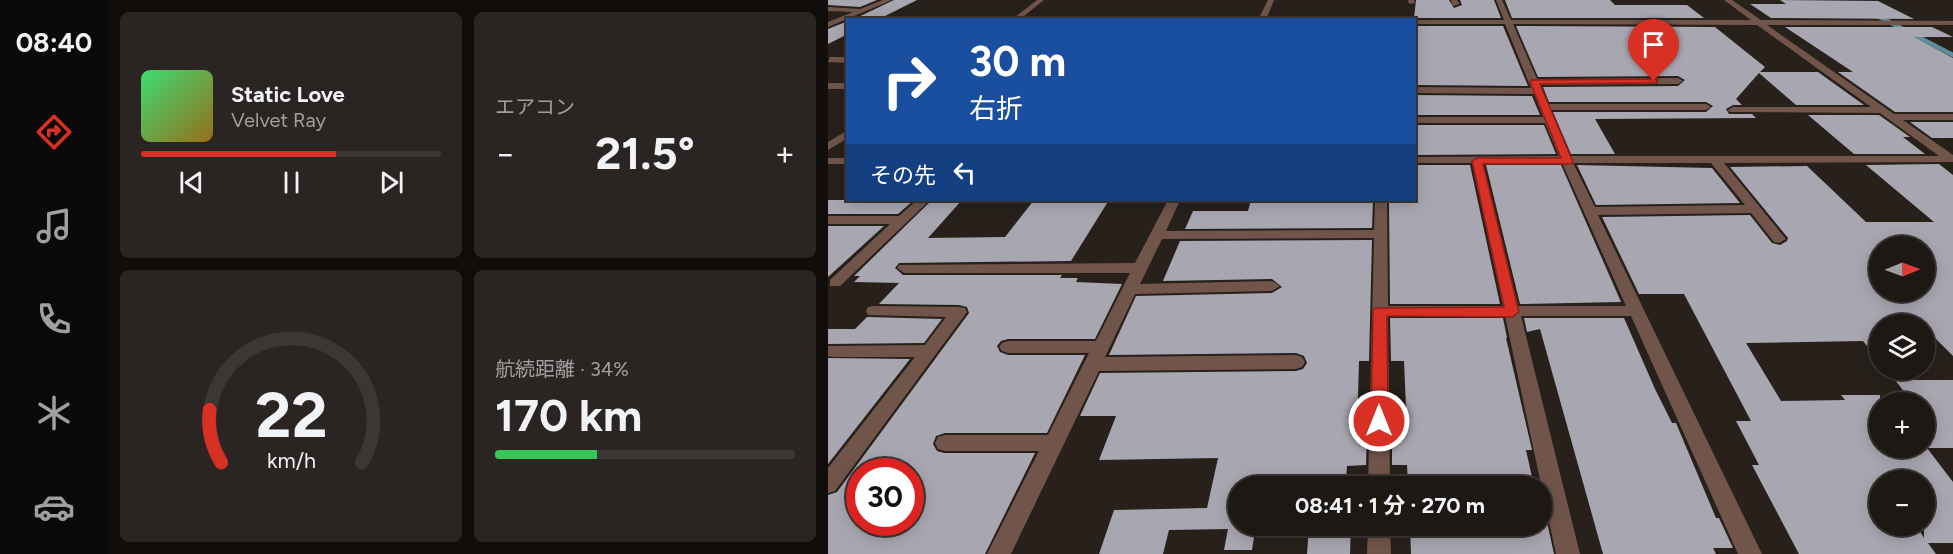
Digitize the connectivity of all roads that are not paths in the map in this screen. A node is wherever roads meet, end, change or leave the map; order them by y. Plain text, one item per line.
1 (889, 0) edge
2 (1041, 0) edge
3 (1271, 0) edge
4 (1499, 0) edge
5 (1727, 0) edge
6 (828, 9) edge
7 (863, 11) junction
8 (1017, 18) edge
9 (1263, 18) edge
10 (1416, 22) edge
11 (1510, 22) junction
12 (1758, 22) junction
13 (846, 23) edge
14 (1931, 23) junction
15 (1953, 23) edge
16 (831, 24) edge
17 (1953, 34) edge
18 (830, 60) dead end
19 (846, 60) edge
20 (1678, 81) dead end
21 (828, 86) edge
22 (846, 86) edge
23 (1536, 86) junction
24 (1416, 90) edge
25 (1545, 106) junction
26 (1706, 107) dead end
27 (1733, 110) dead end
28 (1882, 110) junction
29 (1892, 117) junction
30 (1953, 117) edge
31 (1416, 120) edge
32 (1550, 120) junction
33 (846, 135) edge
34 (828, 147) edge
35 (1952, 159) edge
36 (1416, 160) edge
37 (1715, 160) junction
38 (828, 161) edge
39 (846, 161) edge
40 (1477, 161) junction
41 (1567, 162) junction
42 (923, 201) edge
43 (1173, 201) edge
44 (1381, 201) edge
45 (1755, 209) junction
46 (1590, 210) junction
47 (828, 220) edge
48 (902, 220) junction
49 (1381, 234) junction
50 (1156, 235) junction
51 (1779, 239) dead end
52 (904, 268) dead end
53 (1140, 268) junction
54 (836, 284) dead end
55 (1272, 286) dead end
56 (1130, 289) junction
57 (874, 311) dead end
58 (1380, 311) junction
59 (1637, 311) junction
60 (1512, 312) junction
61 (1008, 347) dead end
62 (1101, 347) junction
63 (833, 351) dead end
64 (929, 351) junction
65 (1296, 362) dead end
66 (1092, 364) junction
67 (945, 443) dead end
68 (1054, 443) junction
69 (1379, 476) edge
70 (828, 484) edge
71 (1379, 536) edge
72 (999, 554) edge
73 (1378, 554) edge
74 (1569, 554) edge
75 (1750, 554) edge

1 - 7 street
2 - 8 street
3 - 9 street
4 - 11 street
5 - 12 street
6 - 7 street
7 - 16 street
10 - 11 street
11 - 12 street
11 - 23 street
12 - 14 street
12 - 28 street
13 - 16 street
14 - 15 street
14 - 17 street
18 - 19 street
20 - 23 street
21 - 22 street
23 - 24 street
23 - 25 street
25 - 26 street
25 - 32 street
27 - 28 street
28 - 29 street
29 - 30 street
29 - 35 street
31 - 32 street
32 - 41 street
33 - 34 street
35 - 37 street
36 - 40 street
37 - 41 street
37 - 45 street
38 - 39 street
40 - 41 street
40 - 60 street
41 - 46 street
42 - 48 street
43 - 50 street
44 - 49 street
45 - 46 street
45 - 51 street
46 - 59 street
47 - 48 street
48 - 54 street
49 - 50 street
49 - 58 street
50 - 53 street
52 - 53 street
53 - 56 street
55 - 56 street
56 - 62 street
57 - 64 street
58 - 60 street
58 - 69 street
59 - 60 street
59 - 75 street
60 - 74 street
61 - 62 street
62 - 66 street
63 - 64 street
64 - 70 street
65 - 66 street
66 - 68 street
67 - 68 street
68 - 72 street
71 - 73 street

